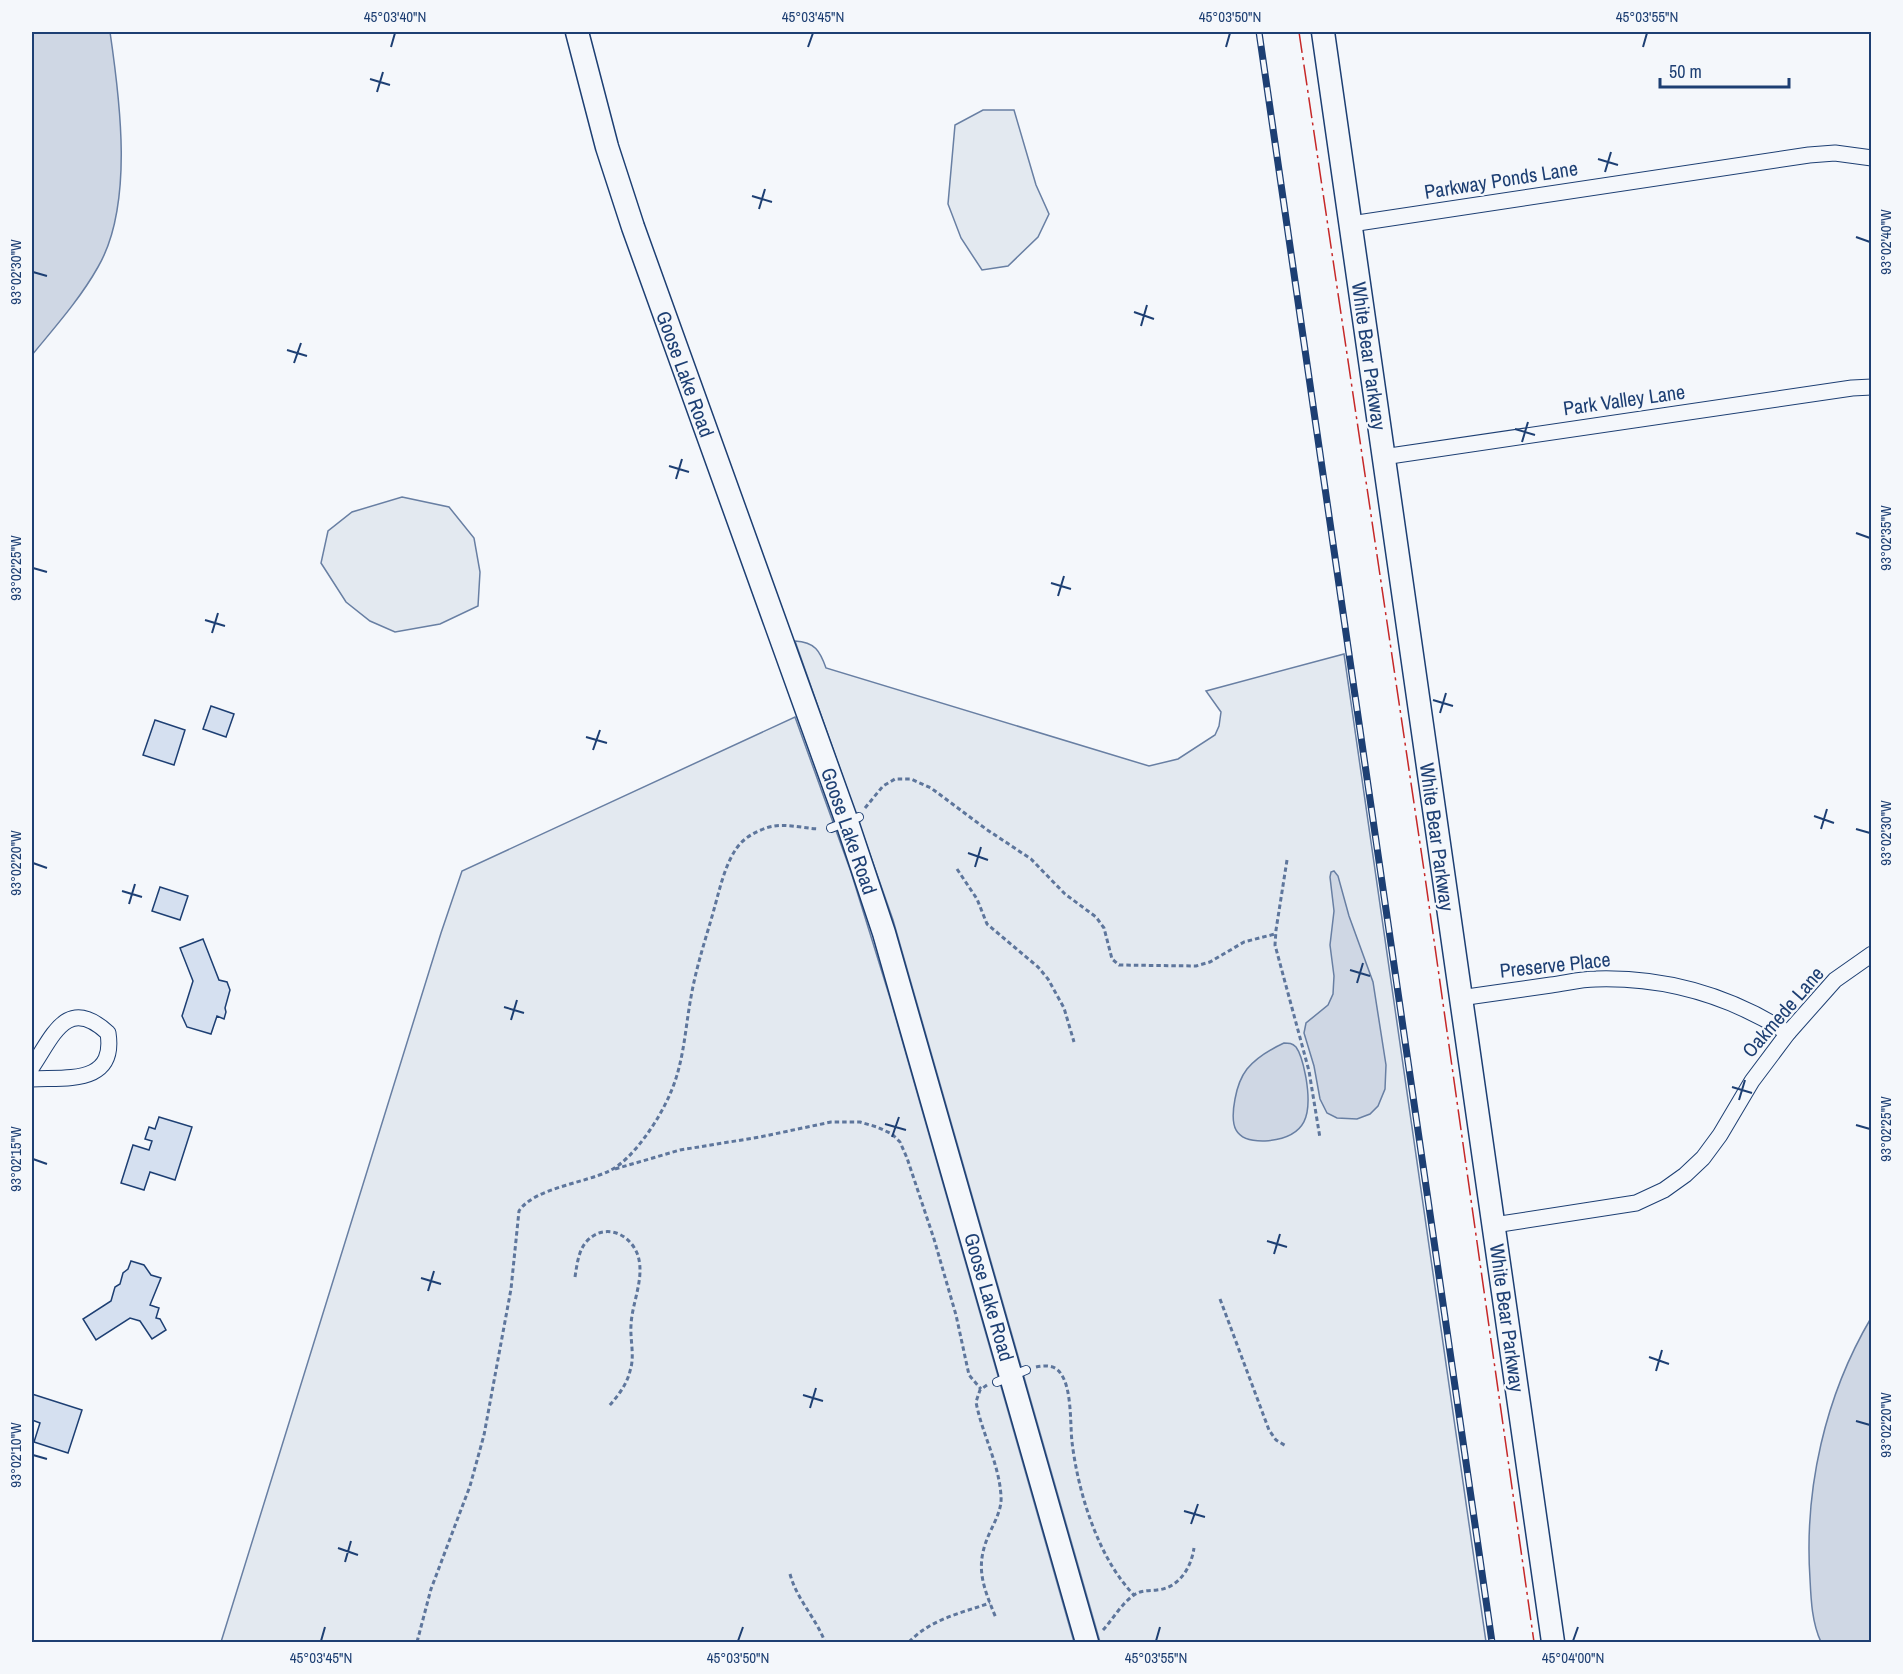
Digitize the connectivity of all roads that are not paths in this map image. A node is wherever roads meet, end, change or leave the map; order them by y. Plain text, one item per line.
1 (577, 32) edge
2 (1323, 32) edge
3 (1872, 158) edge
4 (1351, 224) junction
5 (1872, 387) edge
6 (1383, 457) junction
7 (1872, 954) edge
8 (1460, 998) junction
9 (1788, 1033) junction
10 (32, 1067) edge
11 (32, 1079) edge
12 (1494, 1225) junction
13 (1094, 1638) edge
14 (1553, 1642) edge

1 - 13 street, Goose Lake Road
2 - 4 street, White Bear Parkway
3 - 4 street, Parkway Ponds Lane
4 - 6 street, White Bear Parkway
5 - 6 street, Park Valley Lane
6 - 8 street, White Bear Parkway
7 - 9 street, Oakmede Lane
8 - 9 street, Preserve Place
8 - 12 street, White Bear Parkway
9 - 12 street, Oakmede Lane
10 - 11 street
12 - 14 street, White Bear Parkway

